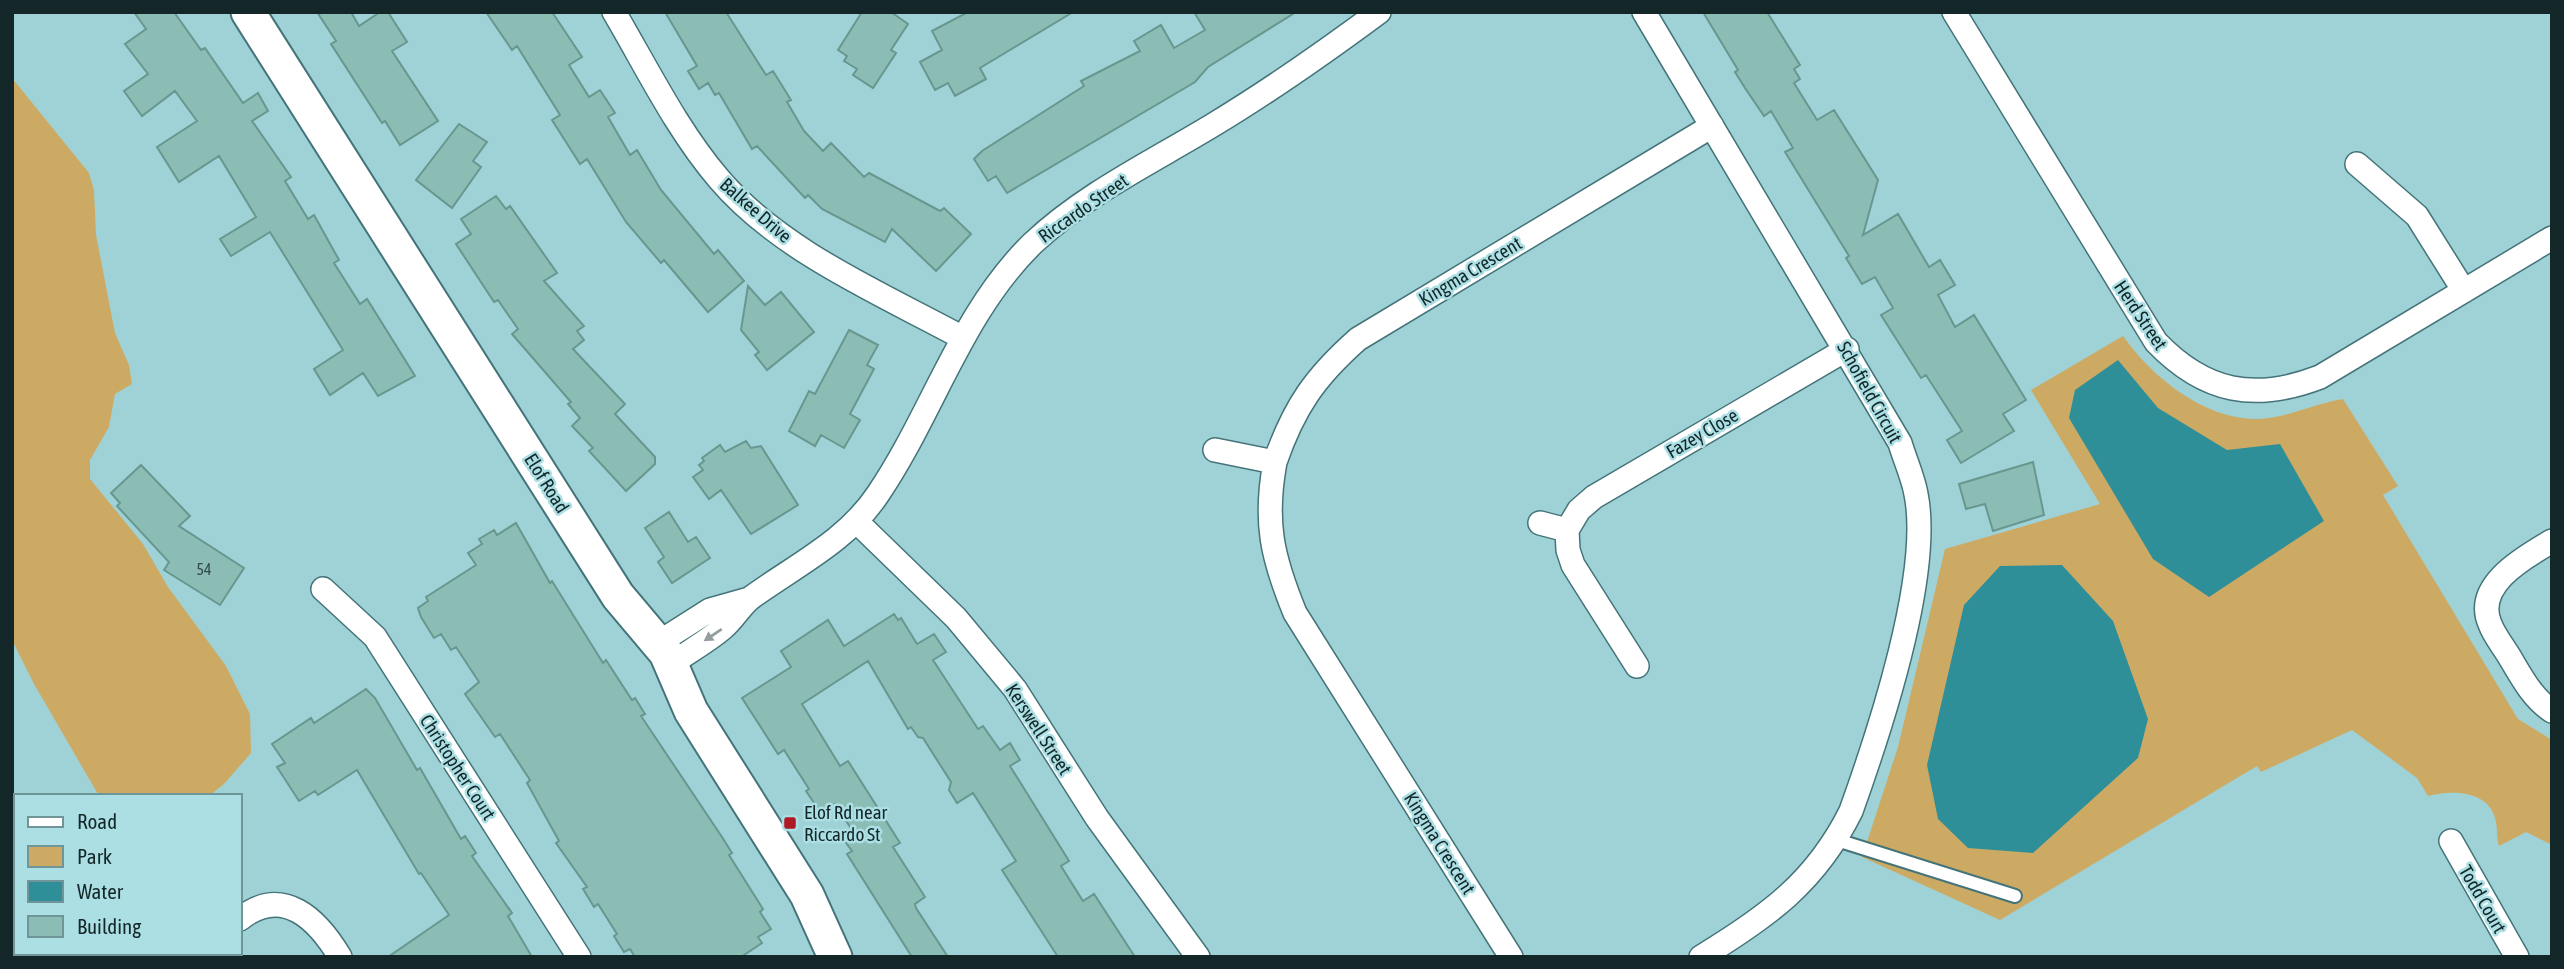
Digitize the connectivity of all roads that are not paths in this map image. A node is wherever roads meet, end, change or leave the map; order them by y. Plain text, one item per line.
1 (248, 12) edge
2 (614, 12) edge
3 (1380, 12) edge
4 (1644, 12) edge
5 (1954, 12) edge
6 (1712, 126) junction
7 (2357, 164) dead end
8 (2552, 238) edge
9 (2464, 292) junction
10 (963, 338) junction
11 (1847, 349) junction
12 (1215, 450) dead end
13 (1275, 461) junction
14 (856, 521) junction
15 (1539, 523) dead end
16 (1567, 530) junction
17 (2552, 541) edge
18 (323, 589) dead end
19 (665, 653) junction
20 (1637, 666) dead end
21 (2552, 711) edge
22 (1836, 840) junction
23 (2451, 841) dead end
24 (2015, 897) dead end
25 (242, 918) edge
26 (830, 955) edge
27 (340, 957) edge
28 (579, 957) edge
29 (1198, 957) edge
30 (1511, 957) edge
31 (1701, 957) edge
32 (2517, 957) edge

1 - 19 street, Elof Road
2 - 10 street, Balkee Drive
3 - 10 street, Riccardo Street
4 - 6 street, Schofield Circuit
5 - 9 street, Herd Street
6 - 11 street, Schofield Circuit
6 - 13 street, Kingma Crescent
7 - 9 street
8 - 9 street, Herd Street
10 - 14 street, Riccardo Street
11 - 16 street, Fazey Close
11 - 22 street, Schofield Circuit
12 - 13 street
13 - 30 street, Kingma Crescent
14 - 19 street, Riccardo Street
14 - 29 street, Kerswell Street
15 - 16 street
16 - 20 street
17 - 21 street
18 - 28 street, Christopher Court
19 - 26 street, Elof Road
22 - 24 lane
22 - 31 street, Schofield Circuit
23 - 32 street, Todd Court
25 - 27 street

